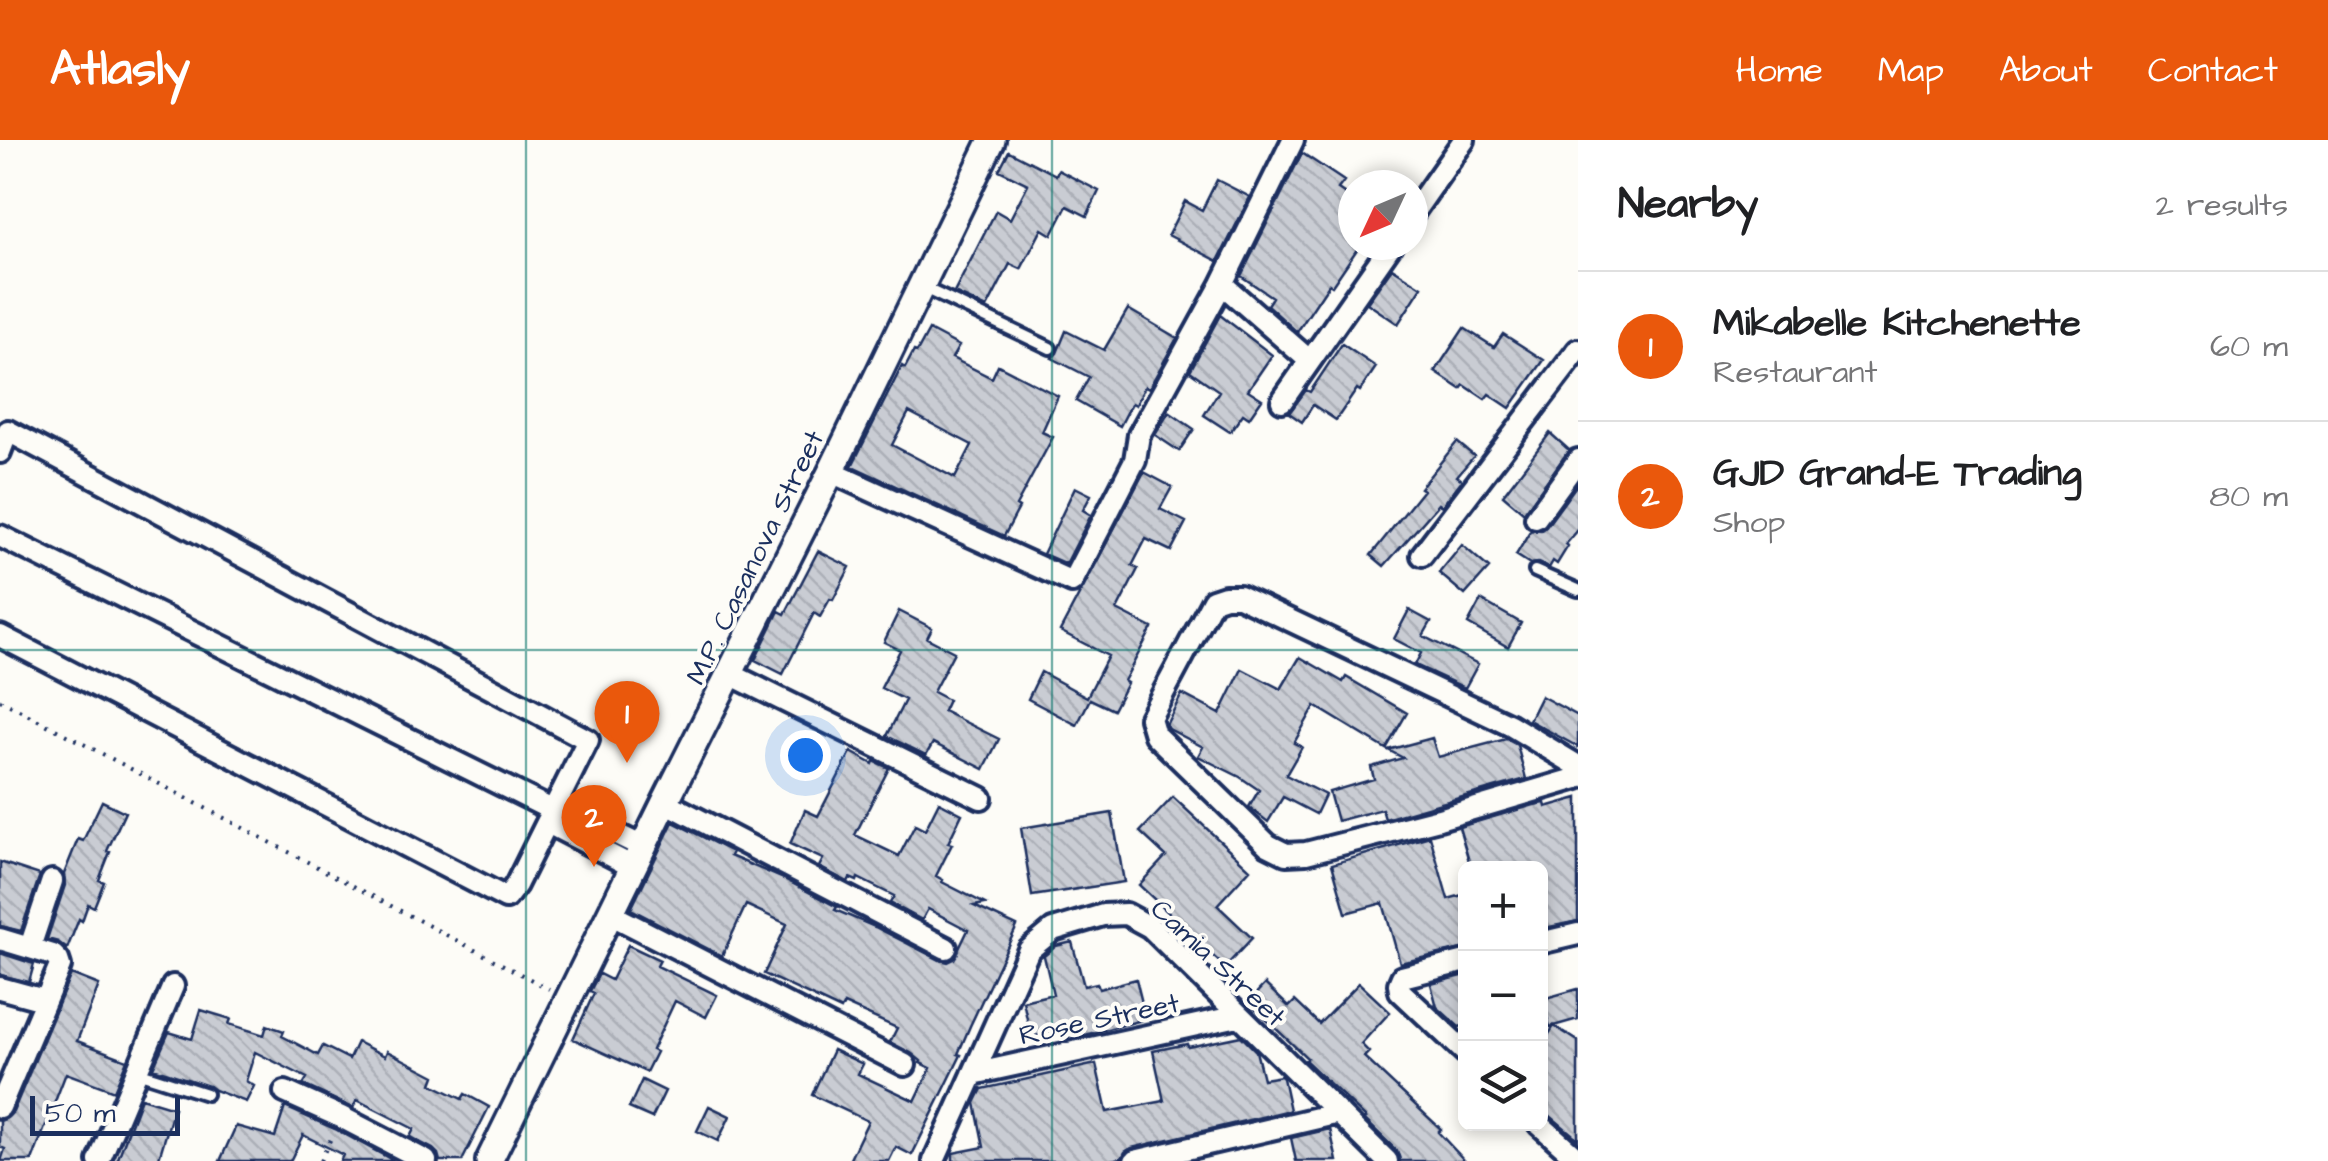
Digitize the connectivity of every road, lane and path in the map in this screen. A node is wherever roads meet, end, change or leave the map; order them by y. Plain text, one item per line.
1 (992, 140) edge
2 (1293, 140) edge
3 (1464, 140) edge
4 (1428, 192) edge
5 (1381, 260) edge
6 (1222, 284) junction
7 (920, 286) junction
8 (1050, 348) dead end
9 (1578, 350) edge
10 (1310, 361) junction
11 (1282, 401) dead end
12 (0, 452) edge
13 (1578, 460) edge
14 (831, 472) junction
15 (1536, 518) dead end
16 (0, 536) edge
17 (1422, 555) dead end
18 (1534, 571) dead end
19 (1578, 590) edge
20 (0, 636) edge
21 (730, 674) junction
22 (0, 700) edge
23 (1578, 766) edge
24 (1578, 778) edge
25 (981, 798) dead end
26 (665, 802) junction
27 (553, 813) junction
28 (638, 857) junction
29 (52, 881) dead end
30 (610, 914) junction
31 (1578, 934) edge
32 (0, 939) edge
33 (1548, 941) edge
34 (30, 947) junction
35 (946, 948) dead end
36 (1458, 964) edge
37 (172, 986) dead end
38 (0, 988) edge
39 (568, 999) junction
40 (44, 1000) junction
41 (1238, 1016) junction
42 (1458, 1045) edge
43 (905, 1066) dead end
44 (137, 1072) junction
45 (973, 1074) junction
46 (4, 1084) edge
47 (285, 1092) dead end
48 (206, 1094) dead end
49 (0, 1108) edge
50 (1338, 1114) junction
51 (341, 1117) junction
52 (1547, 1131) edge
53 (1578, 1159) edge
54 (99, 1161) edge
55 (320, 1161) edge
56 (426, 1161) edge
57 (488, 1161) edge
58 (934, 1161) edge
59 (1136, 1161) edge
60 (1387, 1161) edge

1 - 7 street, M.P. Casanova Street
2 - 6 street
3 - 4 street
5 - 10 street
6 - 10 street
6 - 14 street
7 - 8 lane
7 - 14 street, M.P. Casanova Street
9 - 17 street
10 - 11 street
12 - 27 street
13 - 15 street
14 - 21 street, M.P. Casanova Street
16 - 27 street
18 - 19 lane
20 - 27 street
21 - 25 street
21 - 26 street, M.P. Casanova Street
22 - 39 path
23 - 24 street
26 - 28 street, M.P. Casanova Street
26 - 35 street
27 - 28 street
28 - 30 street, M.P. Casanova Street
29 - 34 street
30 - 39 street, M.P. Casanova Street
30 - 43 street
31 - 33 street
32 - 34 street
34 - 40 street
36 - 42 street
37 - 44 street
38 - 40 street
39 - 57 street, M.P. Casanova Street
40 - 46 street
41 - 45 street, Rose Street
41 - 45 street, Camia Street
41 - 50 street, Camia Street
44 - 48 lane
44 - 54 street
45 - 58 street, Camia Street
46 - 49 street
47 - 51 street
50 - 59 street
50 - 60 street, Camia Street
51 - 55 path
51 - 56 street
52 - 53 street

